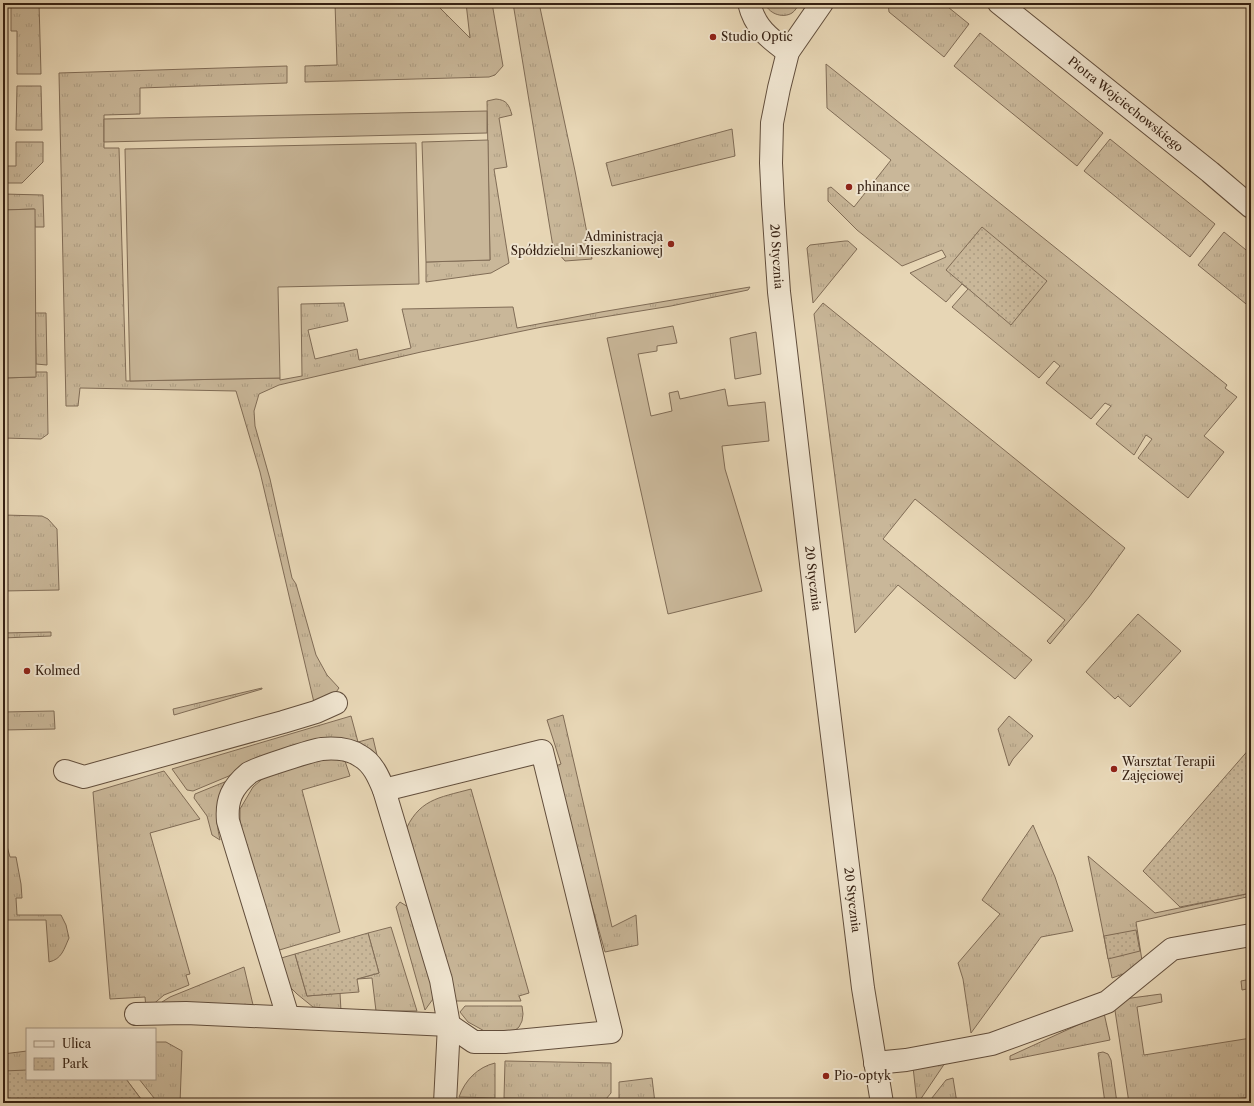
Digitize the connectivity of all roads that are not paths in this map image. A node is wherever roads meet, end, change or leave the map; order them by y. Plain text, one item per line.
1 (749, 3) edge
2 (822, 3) edge
3 (999, 3) edge
4 (788, 52) junction
5 (1251, 207) edge
6 (336, 703) dead end
7 (64, 771) dead end
8 (384, 790) junction
9 (1251, 935) edge
10 (136, 1014) dead end
11 (288, 1017) junction
12 (449, 1025) junction
13 (876, 1063) junction
14 (445, 1103) edge
15 (882, 1103) edge

1 - 4 street
2 - 4 street, 20 Stycznia
3 - 5 street, Piotra Wojciechowskiego
4 - 13 street, 20 Stycznia
6 - 7 street
8 - 11 street
8 - 12 street
8 - 12 street
9 - 13 street
10 - 11 street
11 - 12 street
12 - 14 street
13 - 15 street, 20 Stycznia

